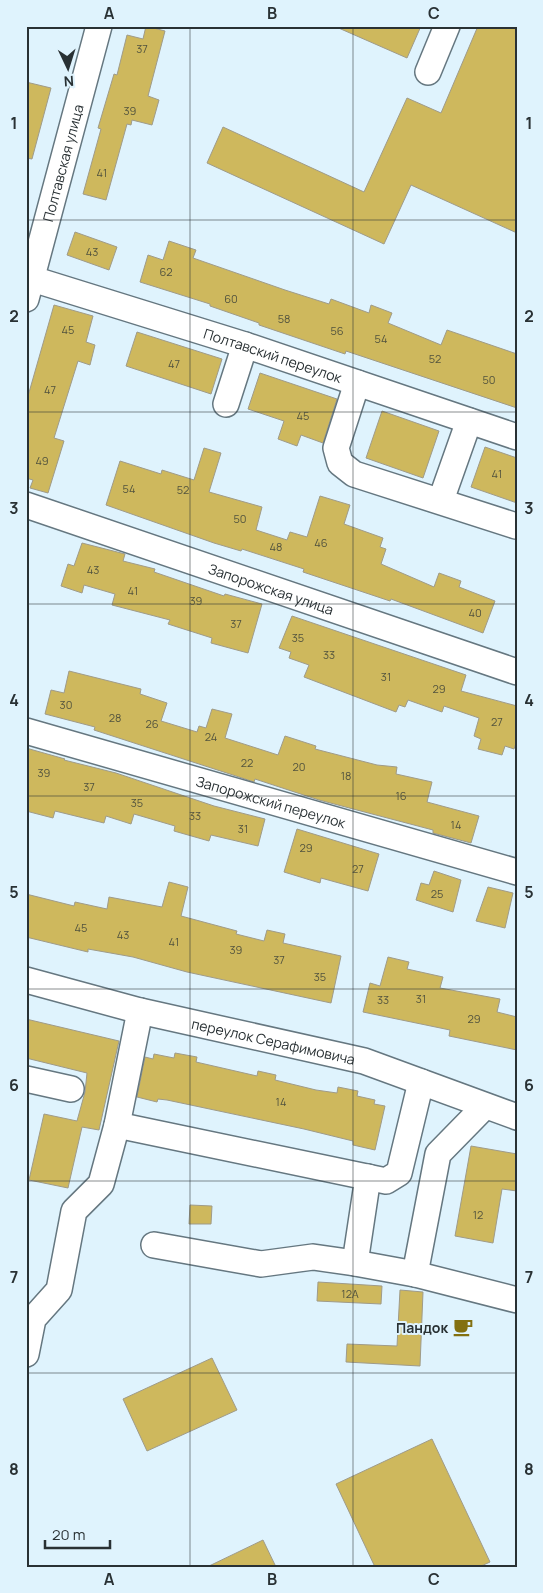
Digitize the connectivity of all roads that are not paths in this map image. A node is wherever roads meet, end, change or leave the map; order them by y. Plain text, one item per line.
1 (99, 26) edge
2 (447, 26) edge
3 (428, 72) dead end
4 (28, 285) edge
5 (245, 345) junction
6 (357, 383) junction
7 (226, 404) dead end
8 (469, 421) junction
9 (517, 437) edge
10 (441, 500) junction
11 (26, 505) edge
12 (516, 526) edge
13 (517, 672) edge
14 (26, 731) edge
15 (517, 872) edge
16 (26, 980) edge
17 (140, 1011) junction
18 (26, 1079) edge
19 (422, 1082) junction
20 (71, 1089) dead end
21 (486, 1106) junction
22 (517, 1117) edge
23 (117, 1125) junction
24 (368, 1177) junction
25 (154, 1245) dead end
26 (354, 1263) junction
27 (415, 1274) junction
28 (517, 1300) edge
29 (26, 1354) edge

1 - 4 street, Полтавская улица
2 - 3 street
4 - 5 street, Полтавский переулок
5 - 6 street, Полтавский переулок
5 - 7 street
6 - 8 street, Полтавский переулок
6 - 10 street
8 - 9 street, Полтавский переулок
8 - 10 street
10 - 12 street
11 - 13 street, Запорожская улица
14 - 15 street, Запорожский переулок
16 - 17 street, переулок Серафимовича
17 - 19 street, переулок Серафимовича
17 - 23 street
18 - 20 street
19 - 21 street, переулок Серафимовича
19 - 24 street
21 - 22 street, переулок Серафимовича
21 - 27 street
23 - 24 street
23 - 29 street
24 - 26 street
25 - 26 street
26 - 27 street
27 - 28 street

